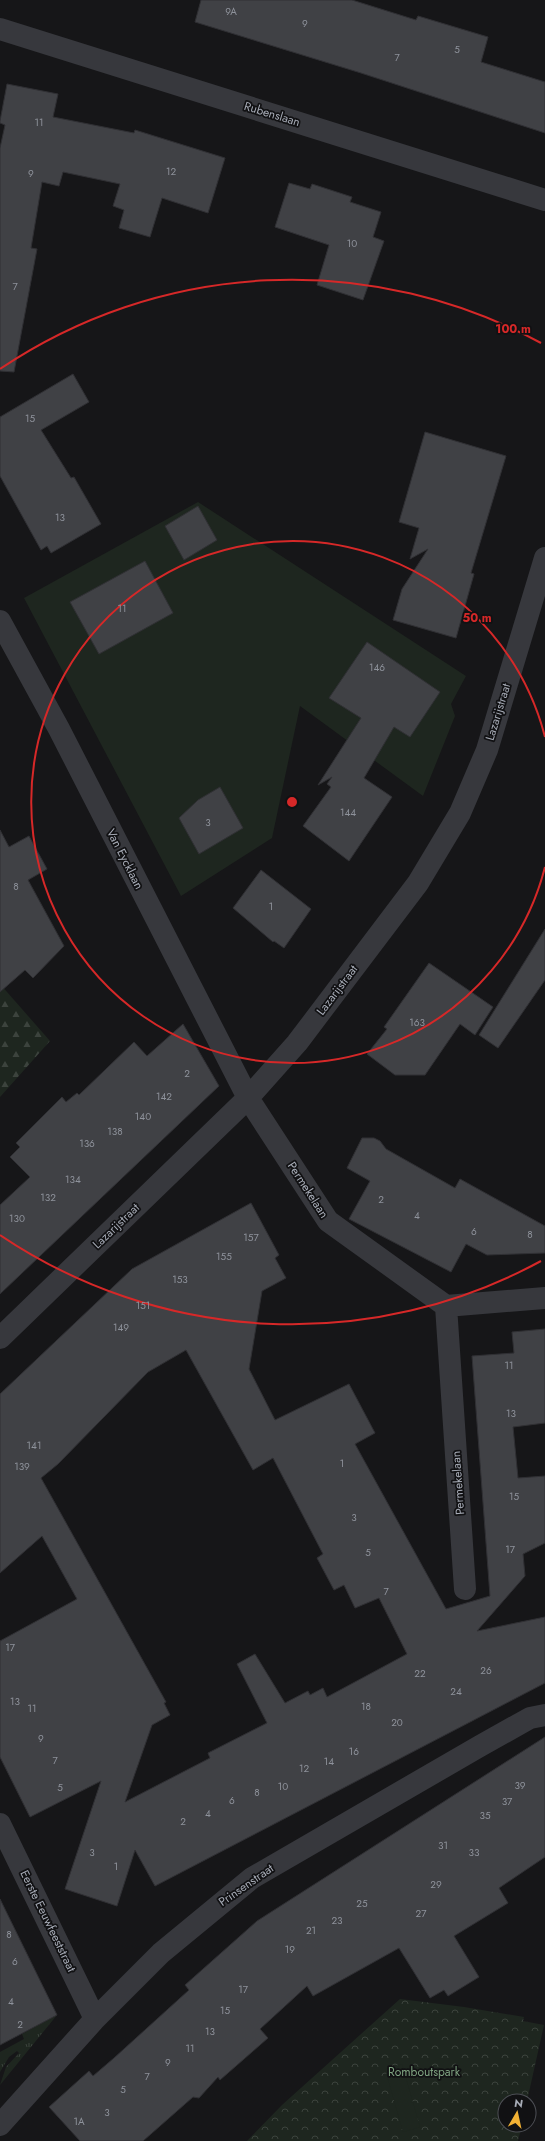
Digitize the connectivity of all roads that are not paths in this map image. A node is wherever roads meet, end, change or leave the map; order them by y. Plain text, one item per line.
1 (0, 29) edge
2 (545, 200) edge
3 (545, 558) edge
4 (0, 621) edge
5 (248, 1098) junction
6 (545, 1298) edge
7 (446, 1306) junction
8 (0, 1338) edge
9 (465, 1589) dead end
10 (545, 1715) edge
11 (0, 1824) edge
12 (95, 2019) junction
13 (0, 2125) edge

1 - 2 street, Rubenslaan
3 - 5 street, Lazarijstraat
4 - 5 street, Van Eycklaan
5 - 7 street, Permekelaan
5 - 8 street, Lazarijstraat
6 - 7 street
7 - 9 street, Permekelaan
10 - 12 street, Prinsenstraat
11 - 12 street, Eerste Eeuwfeeststraat
12 - 13 street, Prinsenstraat

